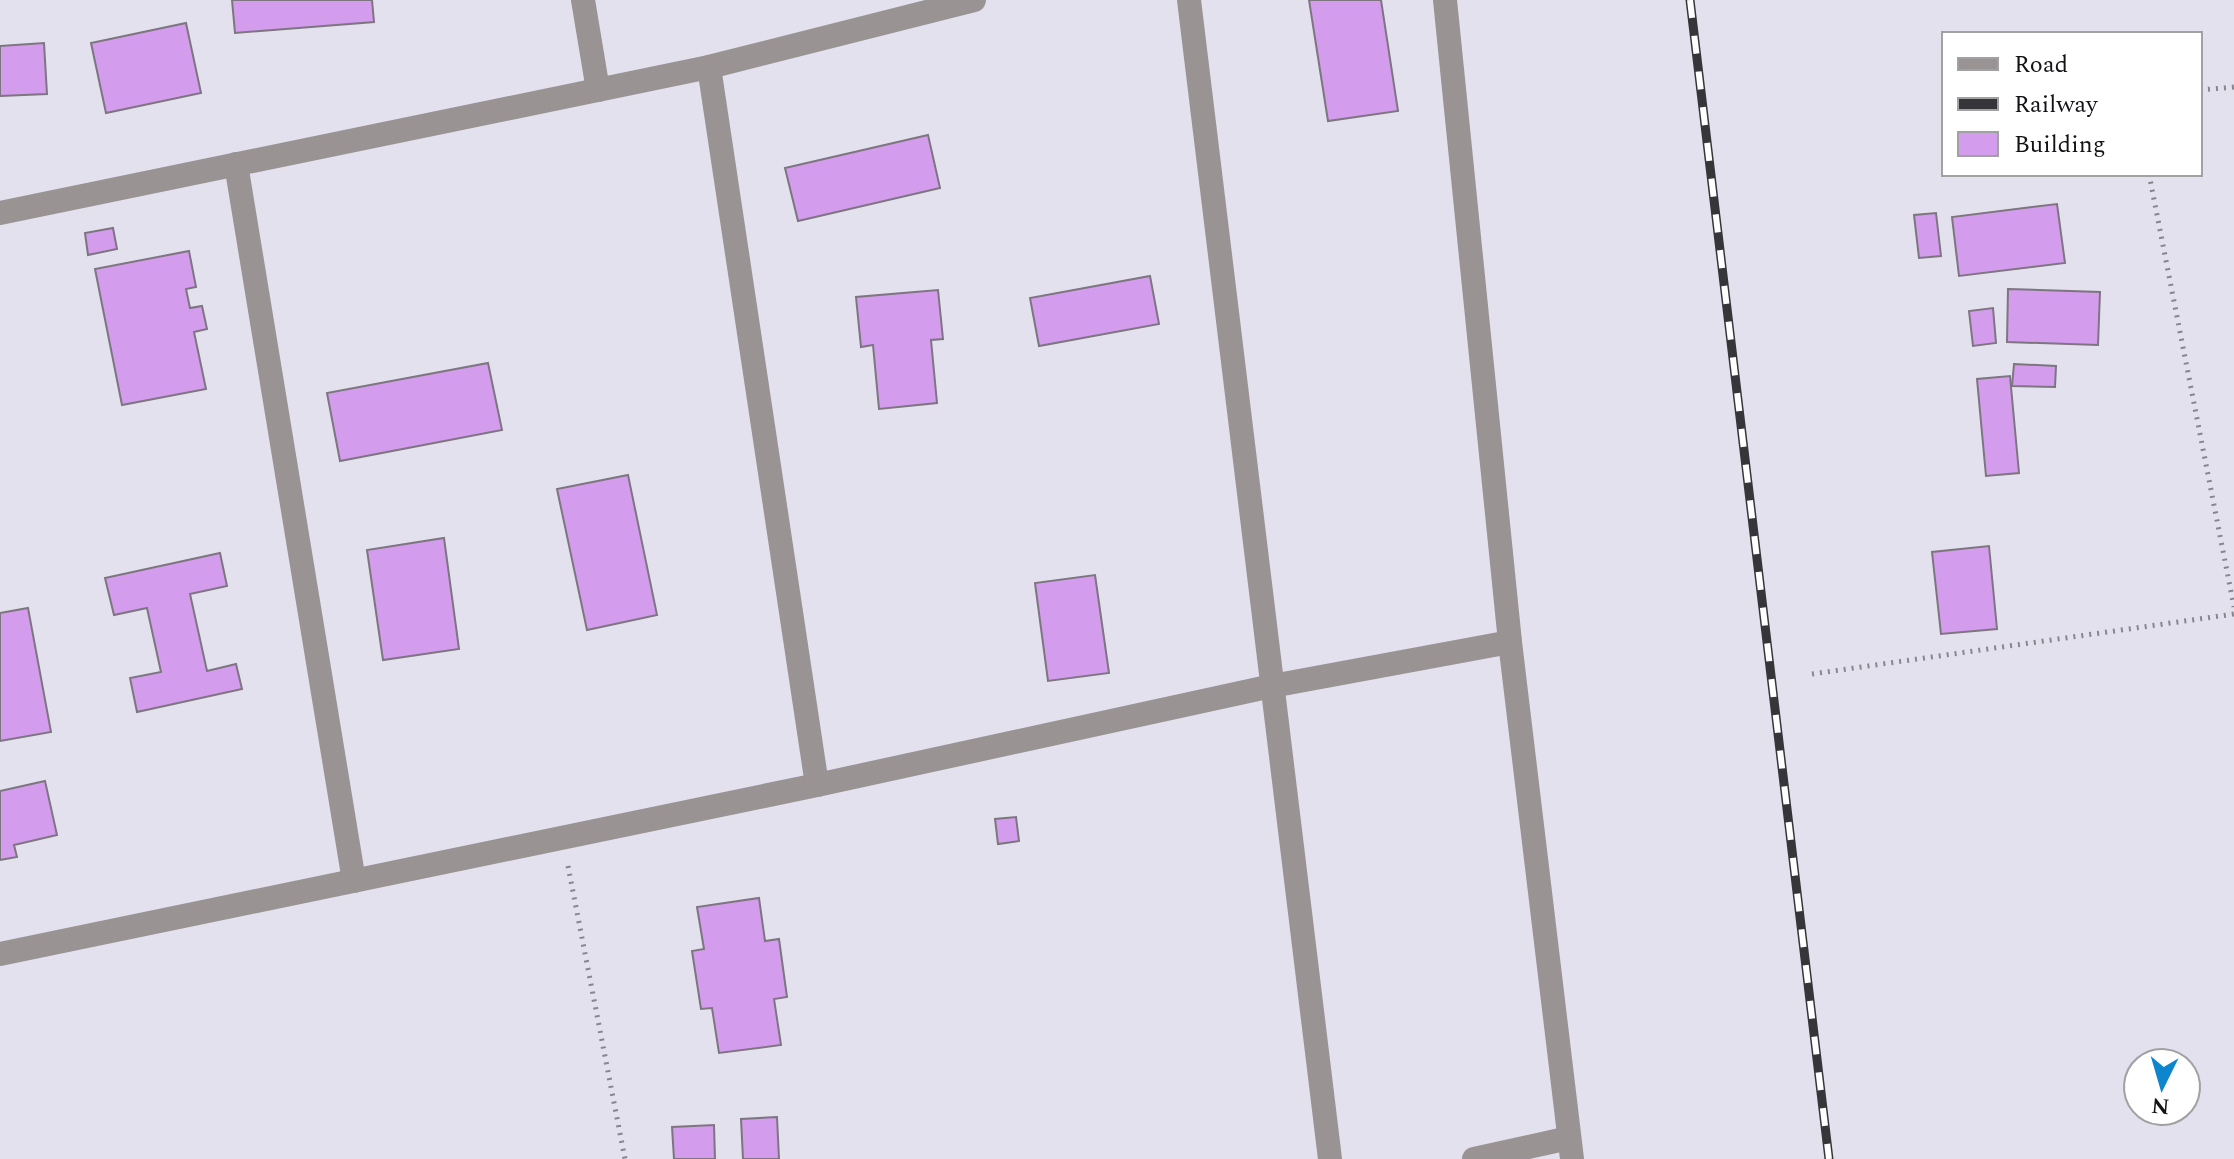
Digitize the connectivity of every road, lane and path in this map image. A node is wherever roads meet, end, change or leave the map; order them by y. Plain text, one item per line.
1 (583, 0) edge
2 (974, 0) edge
3 (1189, 0) edge
4 (1445, 0) edge
5 (709, 67) junction
6 (2234, 87) edge
7 (598, 90) junction
8 (2202, 90) edge
9 (236, 164) junction
10 (2149, 176) edge
11 (0, 213) edge
12 (2234, 607) edge
13 (2234, 614) edge
14 (1510, 642) junction
15 (1812, 674) dead end
16 (1272, 686) junction
17 (817, 785) junction
18 (563, 837) junction
19 (354, 881) junction
20 (0, 954) edge
21 (1571, 1149) edge
22 (625, 1159) edge
23 (1330, 1159) edge
24 (1474, 1159) edge

1 - 7 street
2 - 5 street
3 - 16 street
4 - 14 street
5 - 7 street
5 - 17 street
6 - 8 path
7 - 9 street
9 - 11 street
9 - 19 street
10 - 12 path
13 - 15 path
14 - 16 street
14 - 21 street
16 - 17 street
16 - 23 street
17 - 18 street
18 - 19 street
18 - 22 path
19 - 20 street
21 - 24 street

